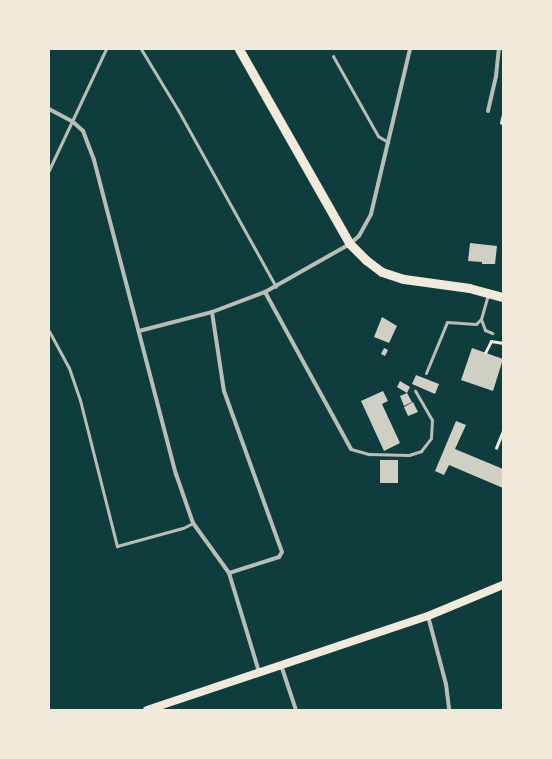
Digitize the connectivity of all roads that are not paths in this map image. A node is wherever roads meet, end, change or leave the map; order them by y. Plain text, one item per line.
1 (106, 49) edge
2 (141, 49) edge
3 (239, 49) edge
4 (410, 49) edge
5 (499, 49) edge
6 (333, 56) dead end
7 (49, 110) edge
8 (488, 111) dead end
9 (72, 121) junction
10 (388, 142) junction
11 (49, 170) edge
12 (350, 244) junction
13 (276, 287) junction
14 (265, 292) junction
15 (488, 293) junction
16 (503, 297) edge
17 (212, 312) junction
18 (481, 319) junction
19 (49, 331) edge
20 (139, 331) junction
21 (492, 333) dead end
22 (426, 373) dead end
23 (415, 391) dead end
24 (352, 449) joint
25 (193, 523) junction
26 (229, 574) junction
27 (503, 585) edge
28 (428, 616) junction
29 (281, 665) junction
30 (259, 672) junction
31 (147, 710) edge
32 (296, 710) edge
33 (448, 710) edge

1 - 9 lane
2 - 13 lane
3 - 12 main road
4 - 10 street
5 - 8 street
6 - 10 lane
7 - 9 street
9 - 11 lane
9 - 20 street
10 - 12 street
12 - 13 street
12 - 15 main road
13 - 14 street
14 - 17 street
14 - 24 street
15 - 16 main road
15 - 18 lane
17 - 20 street
17 - 26 street
18 - 21 lane
18 - 22 lane
19 - 25 lane
20 - 25 street
23 - 24 lane
25 - 26 street
26 - 30 street
27 - 28 main road
28 - 29 main road
28 - 33 street
29 - 30 main road
29 - 32 street
30 - 31 main road

